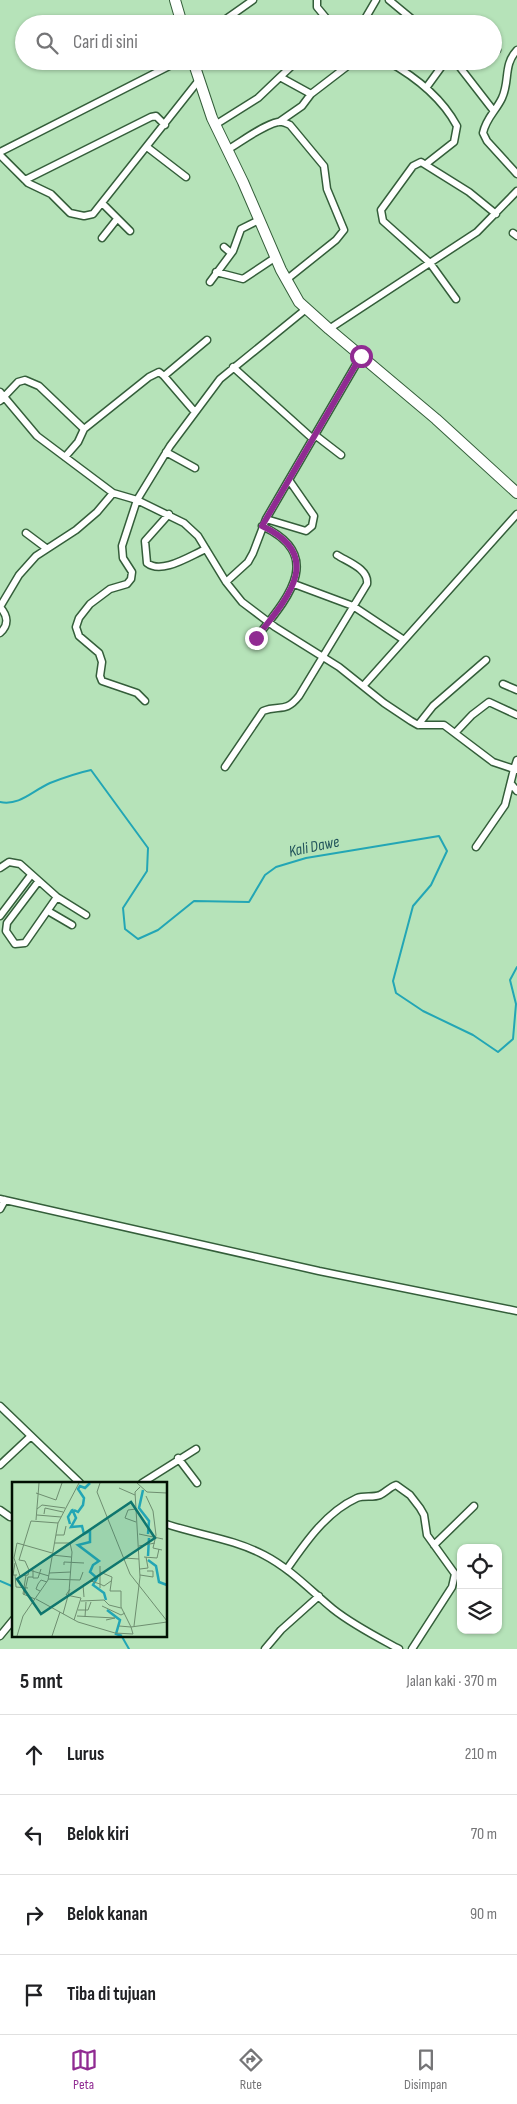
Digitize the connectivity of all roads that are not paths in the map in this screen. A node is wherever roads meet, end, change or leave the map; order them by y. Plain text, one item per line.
1 (175, 0) edge
2 (254, 0) edge
3 (317, 0) edge
4 (376, 0) edge
5 (389, 0) edge
6 (179, 15) edge
7 (232, 15) edge
8 (324, 15) edge
9 (367, 15) edge
10 (407, 15) edge
11 (517, 50) edge
12 (163, 70) edge
13 (196, 70) edge
14 (287, 70) edge
15 (342, 70) edge
16 (400, 70) edge
17 (439, 70) edge
18 (462, 70) edge
19 (280, 77) junction
20 (199, 80) junction
21 (426, 88) junction
22 (311, 94) junction
23 (493, 110) junction
24 (279, 122) junction
25 (165, 125) junction
26 (215, 125) junction
27 (147, 147) junction
28 (227, 150) junction
29 (0, 154) edge
30 (426, 164) junction
31 (517, 174) edge
32 (186, 177) dead end
33 (25, 180) junction
34 (517, 191) edge
35 (102, 203) junction
36 (496, 214) junction
37 (117, 219) junction
38 (260, 220) junction
39 (130, 231) dead end
40 (102, 238) dead end
41 (224, 248) dead end
42 (231, 253) junction
43 (276, 257) junction
44 (430, 263) junction
45 (216, 272) junction
46 (286, 280) junction
47 (210, 282) dead end
48 (456, 299) dead end
49 (306, 309) junction
50 (329, 329) junction
51 (207, 340) dead end
52 (361, 356) junction
53 (233, 367) junction
54 (164, 376) junction
55 (1, 396) edge
56 (194, 411) junction
57 (84, 429) junction
58 (314, 437) junction
59 (166, 452) junction
60 (340, 455) dead end
61 (65, 457) junction
62 (195, 468) dead end
63 (289, 480) junction
64 (113, 493) junction
65 (517, 493) edge
66 (137, 500) junction
67 (169, 514) junction
68 (517, 514) edge
69 (266, 519) junction
70 (262, 526) junction
71 (26, 533) dead end
72 (46, 548) junction
73 (206, 548) junction
74 (337, 555) dead end
75 (226, 582) junction
76 (294, 584) junction
77 (353, 606) junction
78 (0, 607) edge
79 (269, 622) junction
80 (0, 633) edge
81 (256, 638) dead end
82 (404, 640) junction
83 (322, 656) junction
84 (486, 660) dead end
85 (503, 684) dead end
86 (364, 685) junction
87 (517, 690) edge
88 (145, 701) dead end
89 (517, 715) edge
90 (418, 725) junction
91 (455, 733) junction
92 (517, 760) edge
93 (225, 767) dead end
94 (515, 770) edge
95 (512, 785) junction
96 (517, 790) edge
97 (476, 847) dead end
98 (0, 868) edge
99 (31, 875) junction
100 (38, 882) junction
101 (58, 897) junction
102 (48, 911) junction
103 (86, 915) dead end
104 (0, 916) edge
105 (72, 925) dead end
106 (3, 1200) edge
107 (0, 1209) edge
108 (517, 1311) edge
109 (0, 1406) edge
110 (31, 1436) junction
111 (196, 1449) dead end
112 (178, 1458) junction
113 (0, 1464) edge
114 (79, 1482) edge
115 (143, 1482) edge
116 (197, 1483) dead end
117 (474, 1506) dead end
118 (0, 1510) edge
119 (10, 1517) dead end
120 (168, 1525) edge
121 (434, 1545) junction
122 (287, 1570) junction
123 (319, 1596) junction
124 (12, 1621) edge
125 (0, 1636) edge
126 (265, 1649) edge
127 (399, 1649) edge
128 (412, 1649) edge

1 - 6 main road
2 - 7 street
3 - 8 street
4 - 9 street
5 - 10 street
11 - 23 street
12 - 29 street
13 - 20 main road
14 - 19 street
15 - 22 street
16 - 21 street
17 - 21 street
18 - 23 street
19 - 22 street
19 - 26 street
20 - 25 street
20 - 26 main road
21 - 30 street
22 - 24 street
23 - 31 street
24 - 28 street
24 - 46 street
25 - 27 street
25 - 33 street
26 - 28 main road
27 - 32 street
27 - 35 street
28 - 38 main road
29 - 33 street
30 - 36 street
30 - 44 street
33 - 35 street
34 - 36 street
35 - 37 street
36 - 44 street
37 - 39 street
37 - 40 street
38 - 42 street
38 - 43 main road
41 - 42 street
42 - 45 street
43 - 45 street
43 - 46 main road
44 - 48 street
44 - 50 street
45 - 47 street
46 - 49 main road
49 - 50 main road
49 - 53 street
50 - 52 main road
51 - 54 street
52 - 58 street
52 - 65 main road
53 - 56 street
53 - 58 street
54 - 56 street
54 - 57 street
55 - 57 street
55 - 61 street
56 - 59 street
57 - 61 street
58 - 60 street
58 - 63 street
59 - 62 street
59 - 66 street
61 - 64 street
63 - 69 street
63 - 69 street
64 - 66 street
64 - 72 street
66 - 67 street
66 - 88 street
67 - 73 street
67 - 73 street
68 - 82 street
69 - 70 street
70 - 75 street
70 - 76 street
71 - 72 street
72 - 78 street
73 - 75 street
74 - 77 street
75 - 79 street
76 - 77 street
76 - 79 street
77 - 82 street
77 - 83 street
78 - 80 street
79 - 81 street
79 - 83 street
82 - 86 street
83 - 86 street
83 - 93 street
84 - 90 street
85 - 87 street
86 - 90 street
89 - 91 street
90 - 91 street
91 - 94 street
92 - 94 street
94 - 95 street
95 - 96 street
95 - 97 street
98 - 99 street
99 - 100 street
99 - 104 street
100 - 101 street
100 - 102 street
101 - 102 street
101 - 103 street
102 - 105 street
106 - 107 street
106 - 108 street
109 - 110 street
110 - 113 street
110 - 114 street
111 - 112 street
112 - 115 street
112 - 116 street
117 - 121 street
118 - 119 street
120 - 122 street
121 - 122 street
121 - 128 street
122 - 123 street
123 - 126 street
123 - 127 street
124 - 125 street

